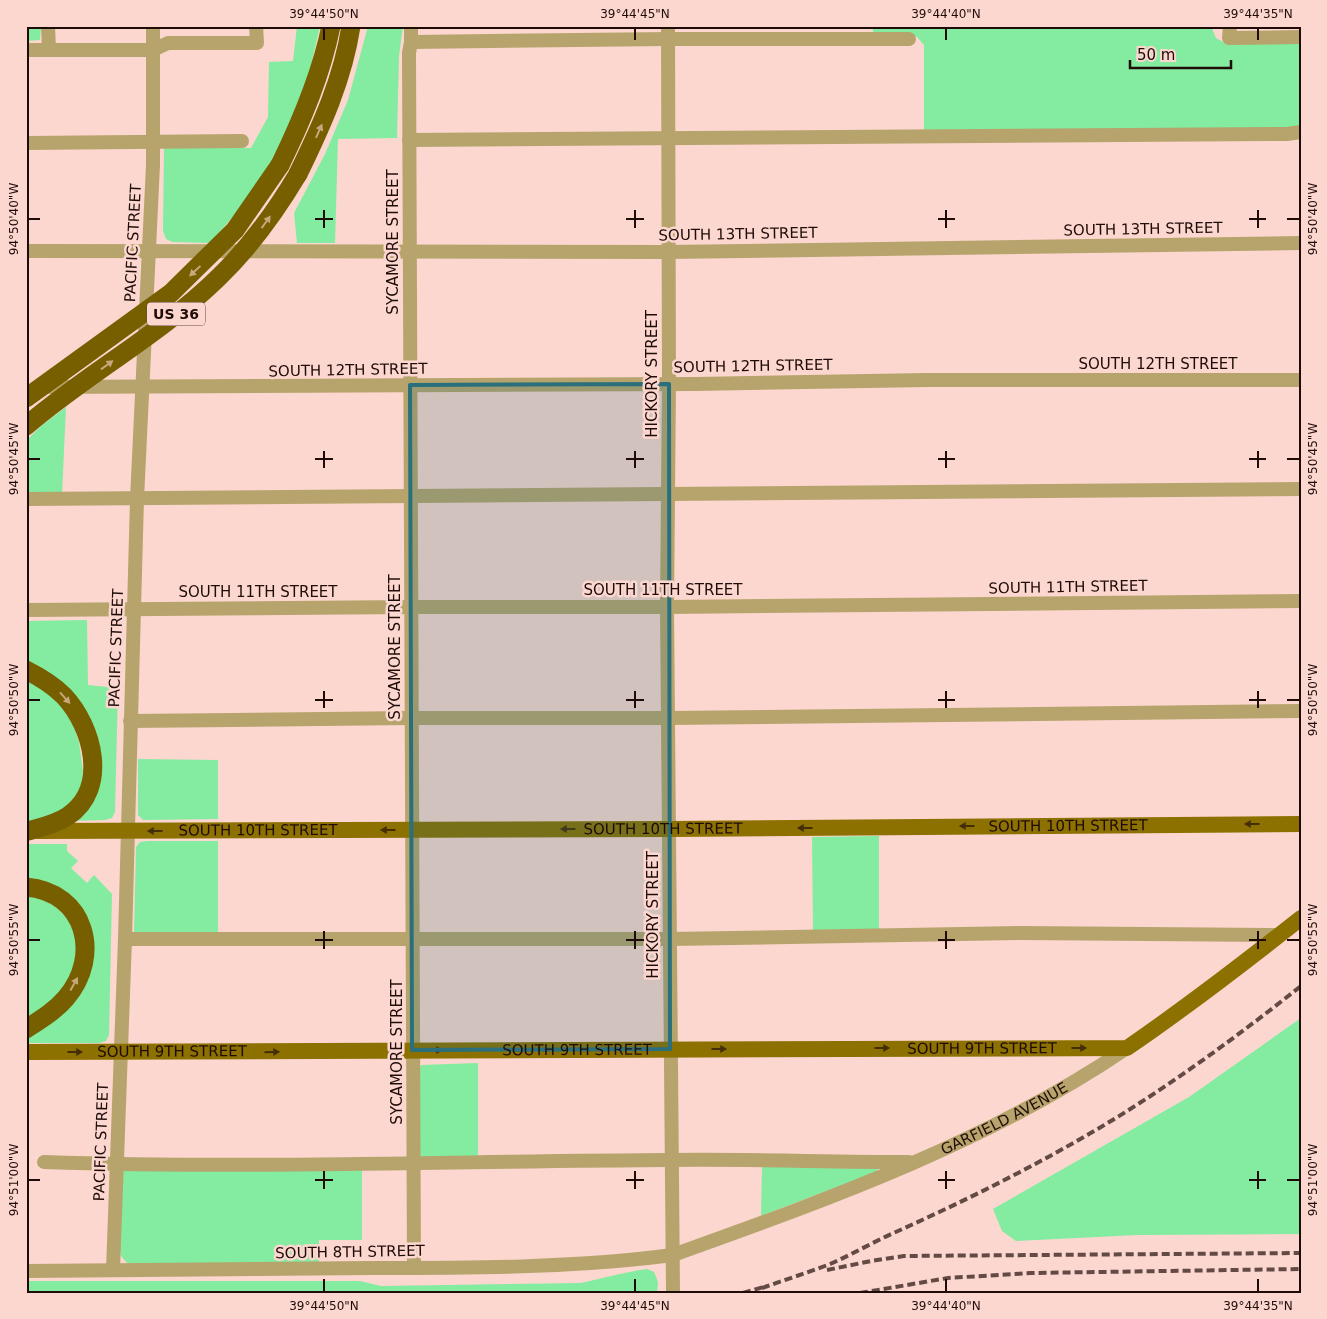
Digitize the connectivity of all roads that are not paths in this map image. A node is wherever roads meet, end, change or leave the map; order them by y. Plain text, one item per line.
1 (48, 26) edge
2 (153, 26) edge
3 (256, 26) edge
4 (331, 26) edge
5 (351, 26) edge
6 (411, 26) edge
7 (1230, 32) edge
8 (668, 33) edge
9 (1301, 37) edge
10 (909, 39) dead end
11 (411, 42) junction
12 (26, 50) edge
13 (49, 50) junction
14 (153, 50) junction
15 (1301, 132) edge
16 (668, 138) junction
17 (409, 140) junction
18 (153, 141) junction
19 (242, 141) dead end
20 (26, 143) edge
21 (1301, 243) edge
22 (149, 250) junction
23 (26, 251) edge
24 (409, 251) junction
25 (668, 252) junction
26 (1301, 380) edge
27 (669, 384) junction
28 (410, 385) junction
29 (142, 387) junction
30 (26, 388) edge
31 (26, 398) edge
32 (26, 426) edge
33 (1301, 489) edge
34 (668, 494) junction
35 (412, 497) junction
36 (26, 499) edge
37 (137, 499) junction
38 (1301, 601) edge
39 (411, 607) junction
40 (667, 607) junction
41 (134, 609) junction
42 (26, 610) edge
43 (26, 670) edge
44 (1301, 712) edge
45 (411, 718) junction
46 (668, 718) junction
47 (130, 721) junction
48 (1301, 824) edge
49 (669, 829) junction
50 (413, 830) junction
51 (27, 831) edge
52 (128, 832) junction
53 (26, 887) edge
54 (1301, 918) edge
55 (1279, 935) junction
56 (413, 938) junction
57 (125, 939) junction
58 (670, 939) junction
59 (26, 1029) edge
60 (1128, 1048) junction
61 (670, 1049) junction
62 (412, 1050) junction
63 (26, 1052) edge
64 (120, 1052) junction
65 (671, 1160) junction
66 (44, 1162) dead end
67 (912, 1162) junction
68 (413, 1163) junction
69 (117, 1164) junction
70 (673, 1255) junction
71 (414, 1268) junction
72 (26, 1270) edge
73 (113, 1270) junction
74 (673, 1293) edge

1 - 13 street
2 - 14 street, PACIFIC STREET
3 - 14 street
4 -> 31 highway, US 36, bridge
32 -> 5 highway, US 36, bridge
6 - 11 street, SYCAMORE STREET
7 - 9 street
8 - 10 street
8 - 11 street
8 - 16 street, HICKORY STREET
11 - 17 street, SYCAMORE STREET
12 - 13 street
13 - 14 street
14 - 18 street, PACIFIC STREET
15 - 16 street
16 - 17 street
16 - 25 street, HICKORY STREET
17 - 24 street, SYCAMORE STREET
18 - 19 street
18 - 20 street
18 - 22 street, PACIFIC STREET
21 - 25 street, SOUTH 13TH STREET
22 - 23 street, SOUTH 13TH STREET
22 - 24 street, SOUTH 13TH STREET
22 - 29 street, PACIFIC STREET
24 - 25 street, SOUTH 13TH STREET
24 - 28 street, SYCAMORE STREET
25 - 27 street, HICKORY STREET
26 - 27 street, SOUTH 12TH STREET
27 - 28 street, SOUTH 12TH STREET
27 - 34 street, HICKORY STREET
28 - 29 street, SOUTH 12TH STREET
28 - 35 street, SYCAMORE STREET
29 - 30 street, SOUTH 12TH STREET
29 - 37 street, PACIFIC STREET
33 - 34 street
34 - 35 street
34 - 40 street, HICKORY STREET
35 - 37 street
35 - 39 street, SYCAMORE STREET
36 - 37 street
37 - 41 street, PACIFIC STREET
38 - 40 street, SOUTH 11TH STREET
39 - 40 street, SOUTH 11TH STREET
39 - 41 street, SOUTH 11TH STREET
39 - 45 street, SYCAMORE STREET
40 - 46 street, HICKORY STREET
41 - 42 street, SOUTH 11TH STREET
41 - 47 street, PACIFIC STREET
43 -> 51 highway
44 - 46 street
45 - 46 street
45 - 47 street
45 - 50 street, SYCAMORE STREET
46 - 49 street, HICKORY STREET
47 - 52 street, PACIFIC STREET
48 -> 49 main road, SOUTH 10TH STREET
49 -> 50 main road, SOUTH 10TH STREET
49 - 58 street, HICKORY STREET
50 -> 52 main road, SOUTH 10TH STREET
50 - 56 street, SYCAMORE STREET
51 - 52 main road, SOUTH 10TH STREET
52 - 57 street, PACIFIC STREET
59 -> 53 highway
54 - 55 main road, GARFIELD AVENUE
55 - 58 street
55 - 60 main road, GARFIELD AVENUE
56 - 57 street
56 - 58 street
56 - 62 street, SYCAMORE STREET
57 - 64 street, PACIFIC STREET
58 - 61 street, HICKORY STREET
61 -> 60 main road, SOUTH 9TH STREET
60 - 67 street, GARFIELD AVENUE
62 -> 61 main road, SOUTH 9TH STREET
61 - 65 street, HICKORY STREET
64 -> 62 main road, SOUTH 9TH STREET
62 - 68 street, SYCAMORE STREET
63 -> 64 main road, SOUTH 9TH STREET
64 - 69 street, PACIFIC STREET
65 - 67 street
65 - 68 street
65 - 70 street, HICKORY STREET
66 - 69 street
67 - 70 street, GARFIELD AVENUE
68 - 69 street
68 - 71 street, SYCAMORE STREET
69 - 73 street, PACIFIC STREET
70 - 71 street, SOUTH 8TH STREET
70 - 74 street, HICKORY STREET
71 - 73 street, SOUTH 8TH STREET
72 - 73 street, SOUTH 8TH STREET

